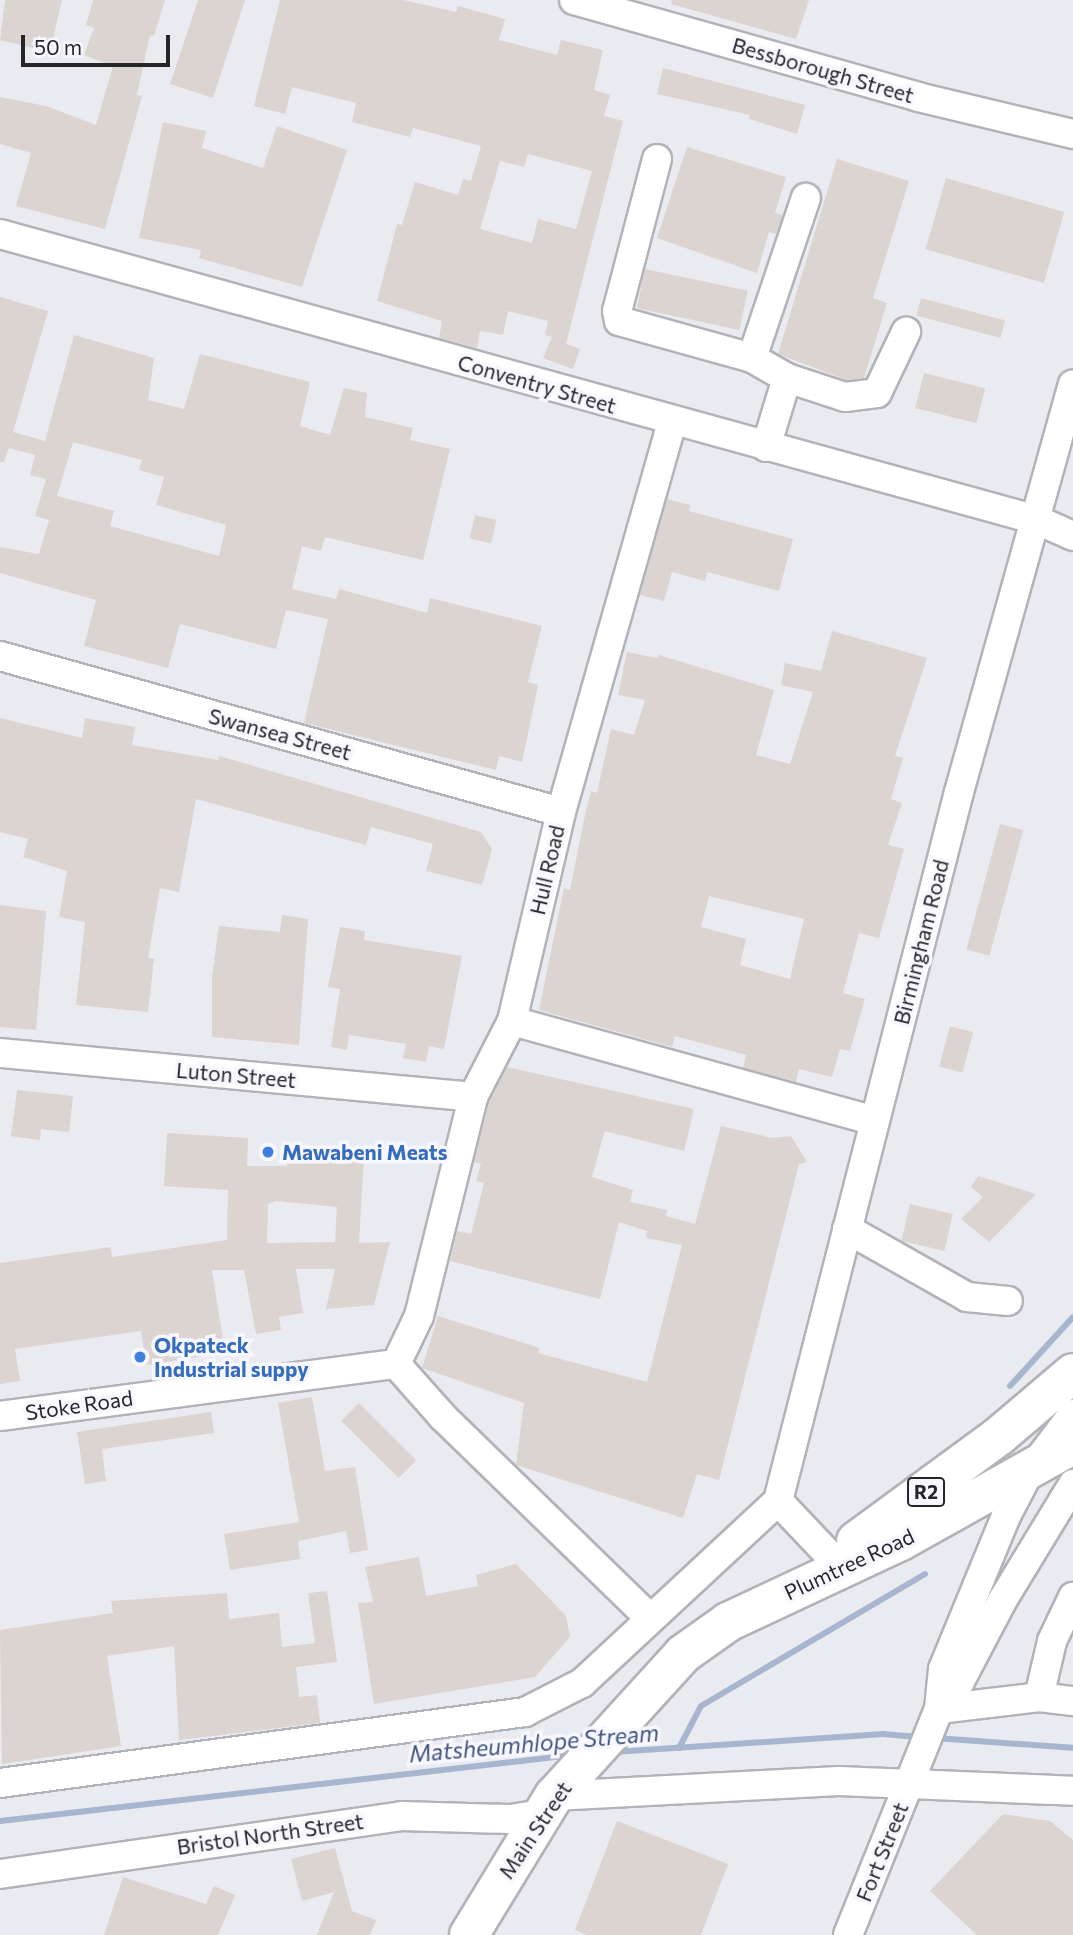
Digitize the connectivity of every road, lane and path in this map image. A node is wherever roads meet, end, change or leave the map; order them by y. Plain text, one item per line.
1 (574, 0) edge
2 (1073, 134) edge
3 (657, 159) dead end
4 (806, 198) dead end
5 (0, 234) edge
6 (906, 331) dead end
7 (752, 358) junction
8 (787, 378) junction
9 (1073, 385) edge
10 (672, 422) junction
11 (766, 447) junction
12 (1037, 520) junction
13 (1073, 536) edge
14 (0, 656) edge
15 (561, 812) junction
16 (512, 1021) junction
17 (0, 1053) edge
18 (473, 1097) junction
19 (874, 1121) junction
20 (847, 1229) junction
21 (1008, 1301) dead end
22 (396, 1364) junction
23 (1073, 1373) edge
24 (1073, 1414) edge
25 (0, 1416) edge
26 (1073, 1445) edge
27 (1029, 1472) junction
28 (1073, 1485) edge
29 (778, 1501) junction
30 (832, 1558) junction
31 (1073, 1597) edge
32 (771, 1600) junction
33 (650, 1618) junction
34 (1039, 1697) junction
35 (1073, 1701) edge
36 (938, 1713) junction
37 (913, 1777) junction
38 (0, 1783) edge
39 (1073, 1791) edge
40 (557, 1794) junction
41 (0, 1874) edge
42 (470, 1935) edge
43 (848, 1935) edge

1 - 2 street, Bessborough Street
3 - 7 street
4 - 7 street
5 - 10 street, Conventry Street
6 - 8 street
7 - 8 street
8 - 11 street
9 - 12 street, Birmingham Road
10 - 11 street, Conventry Street
10 - 15 street, Hull Road
11 - 12 street, Conventry Street
12 - 13 street, Conventry Street
12 - 19 street, Birmingham Road
14 - 15 street, Swansea Street
15 - 16 street, Hull Road
16 - 18 street, Hull Road
16 - 19 street
17 - 18 street, Luton Street
18 - 22 street, Hull Road
19 - 20 street, Birmingham Road
20 - 21 street
20 - 29 street, Birmingham Road
22 - 25 street, Stoke Road
22 - 33 street
23 - 30 highway, Plumtree Road / R2
24 - 27 street
26 - 27 highway, Plumtree Road / R2
27 - 32 highway, Plumtree Road / R2
27 - 36 street
28 - 36 street
29 - 30 street
29 - 33 street
30 - 32 highway, Plumtree Road / R2
31 - 34 street
32 - 40 highway, Main Street / R2
33 - 38 street
34 - 35 street
34 - 36 street
36 - 37 street, Fort Street
37 - 39 street, Bristol North Street
37 - 40 street, Bristol North Street
37 - 43 street, Fort Street
40 - 41 street, Bristol North Street
40 - 42 highway, Main Street / R2

